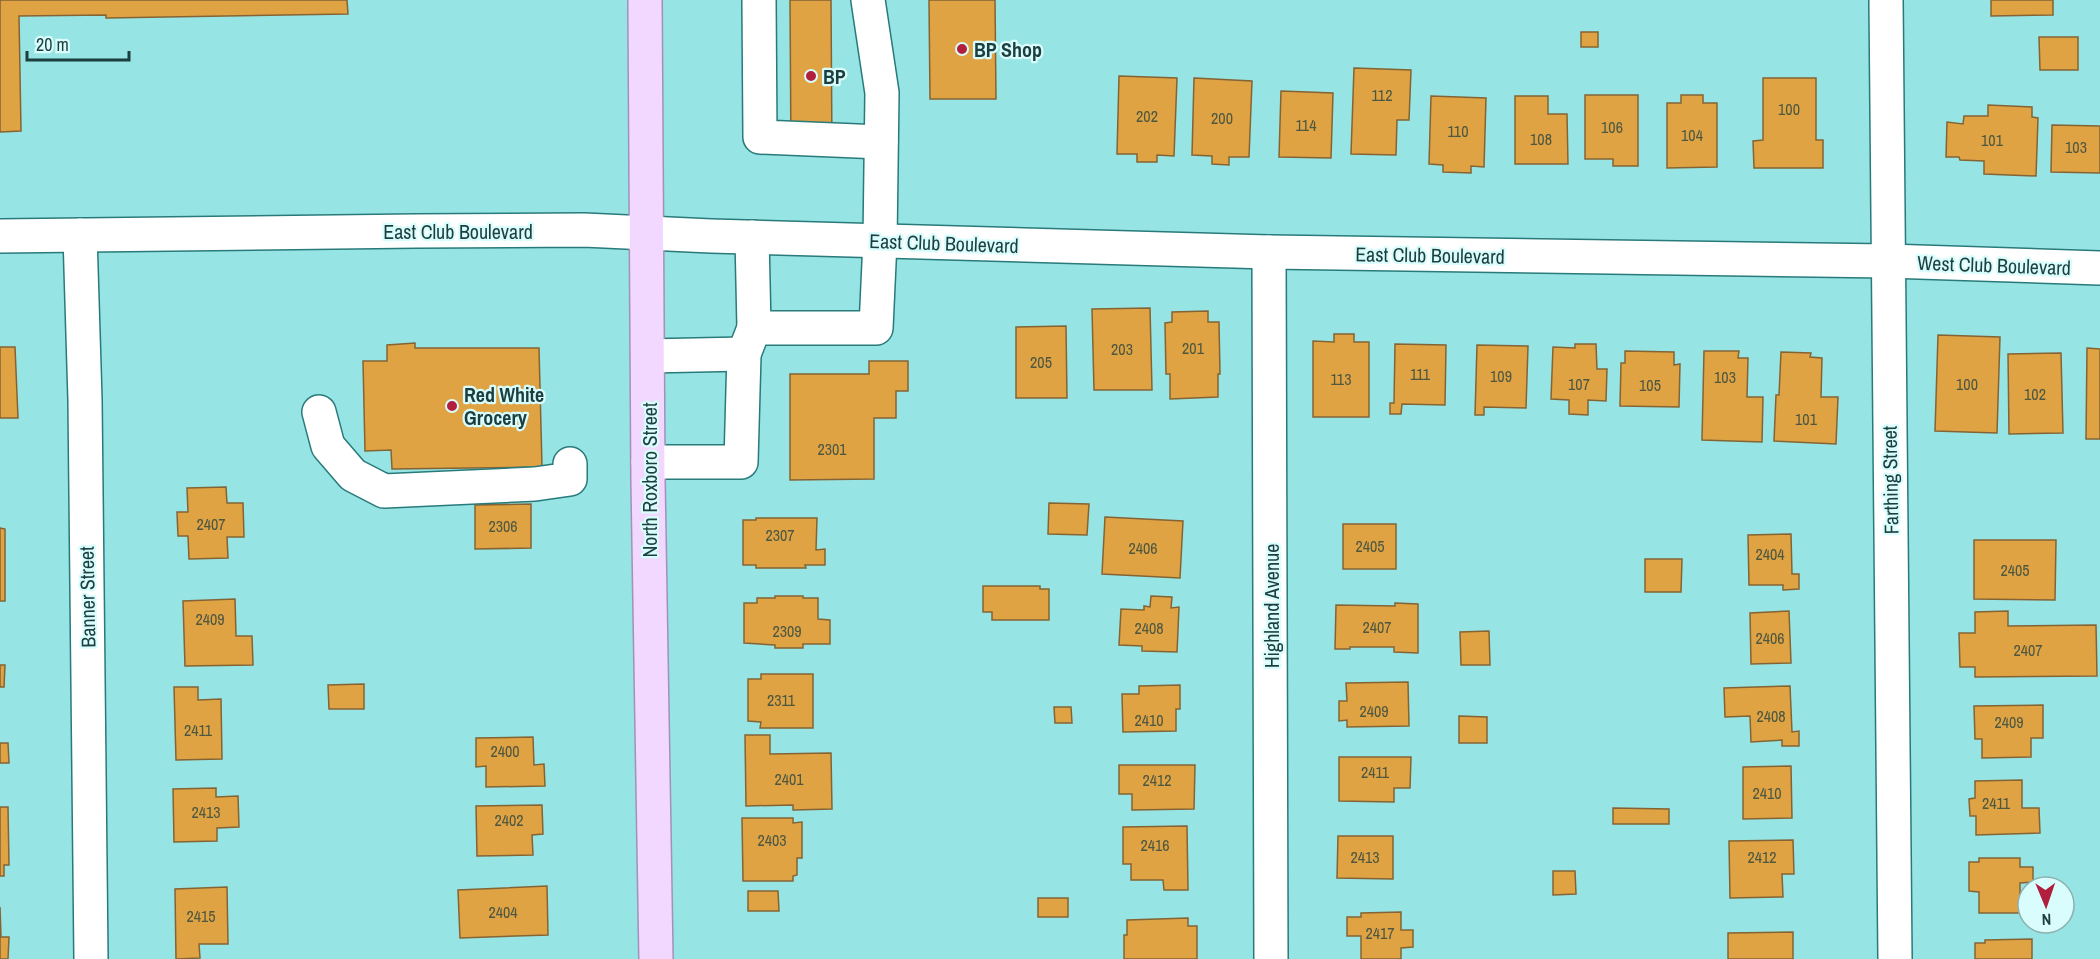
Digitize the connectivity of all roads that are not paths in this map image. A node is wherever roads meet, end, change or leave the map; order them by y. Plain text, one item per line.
1 (645, 0) edge
2 (759, 0) edge
3 (868, 0) edge
4 (1886, 0) edge
5 (881, 142) junction
6 (647, 233) junction
7 (81, 235) junction
8 (0, 236) edge
9 (752, 237) junction
10 (880, 241) junction
11 (1269, 252) junction
12 (1888, 261) junction
13 (2100, 268) edge
14 (749, 341) junction
15 (648, 356) junction
16 (319, 412) dead end
17 (648, 462) junction
18 (570, 464) dead end
19 (91, 959) edge
20 (656, 959) edge
21 (1271, 959) edge
22 (1894, 959) edge

1 - 6 main road, North Roxboro Street
2 - 5 street
3 - 5 street
4 - 12 street, Farthing Street
5 - 10 street
6 - 7 street, East Club Boulevard
6 - 9 street, East Club Boulevard
6 - 15 main road, North Roxboro Street
7 - 8 street, East Club Boulevard
7 - 19 street, Banner Street
9 - 10 street, East Club Boulevard
9 - 14 street
10 - 11 street, East Club Boulevard
10 - 14 street
11 - 12 street, East Club Boulevard
11 - 21 street, Highland Avenue
12 - 13 street, West Club Boulevard
12 - 22 street, Farthing Street
14 - 15 street
14 - 17 street
15 - 17 main road, North Roxboro Street
16 - 18 street
17 - 20 main road, North Roxboro Street

